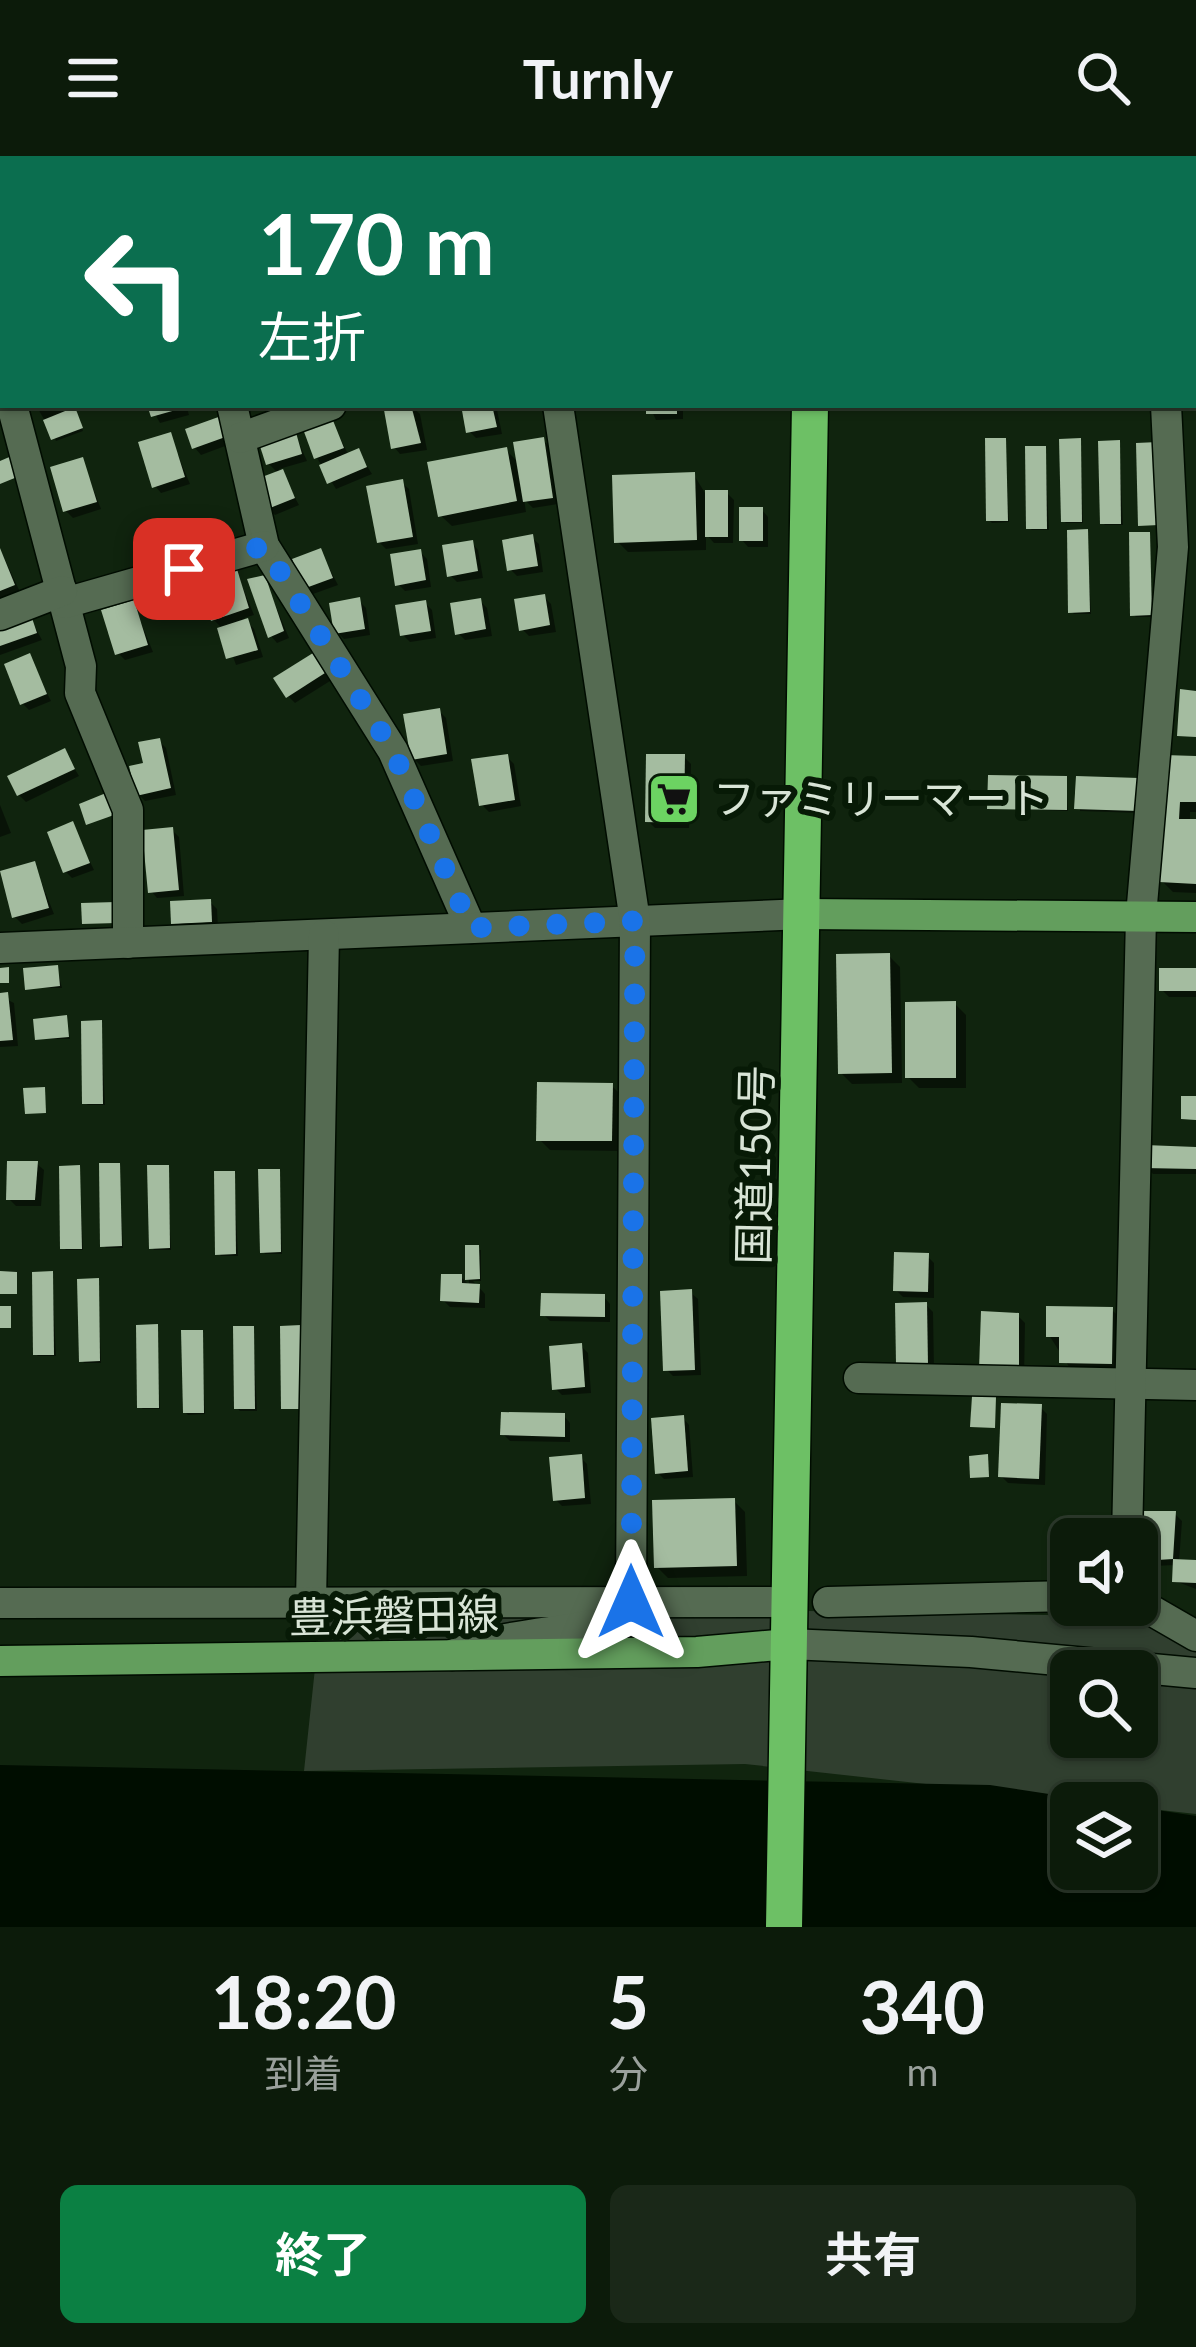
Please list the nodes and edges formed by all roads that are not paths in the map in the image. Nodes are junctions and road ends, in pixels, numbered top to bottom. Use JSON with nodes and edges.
{"nodes":[{"id":1,"x":13,"y":408,"type":"edge"},
{"id":2,"x":233,"y":408,"type":"edge"},
{"id":3,"x":324,"y":408,"type":"edge"},
{"id":4,"x":559,"y":408,"type":"edge"},
{"id":5,"x":810,"y":408,"type":"edge"},
{"id":6,"x":1166,"y":408,"type":"edge"},
{"id":7,"x":240,"y":438,"type":"junction"},
{"id":8,"x":264,"y":546,"type":"junction"},
{"id":9,"x":63,"y":597,"type":"junction"},
{"id":10,"x":0,"y":614,"type":"edge"},
{"id":11,"x":804,"y":914,"type":"junction"},
{"id":12,"x":1141,"y":916,"type":"junction"},
{"id":13,"x":1196,"y":917,"type":"edge"},
{"id":14,"x":635,"y":921,"type":"junction"},
{"id":15,"x":471,"y":928,"type":"junction"},
{"id":16,"x":324,"y":934,"type":"junction"},
{"id":17,"x":128,"y":943,"type":"junction"},
{"id":18,"x":0,"y":948,"type":"edge"},
{"id":19,"x":859,"y":1378,"type":"dead end"},
{"id":20,"x":1130,"y":1384,"type":"junction"},
{"id":21,"x":1196,"y":1385,"type":"edge"},
{"id":22,"x":1127,"y":1518,"type":"edge"},
{"id":23,"x":1050,"y":1597,"type":"edge"},
{"id":24,"x":311,"y":1602,"type":"junction"},
{"id":25,"x":631,"y":1602,"type":"junction"},
{"id":26,"x":770,"y":1602,"type":"dead end"},
{"id":27,"x":828,"y":1602,"type":"dead end"},
{"id":28,"x":0,"y":1603,"type":"edge"},
{"id":29,"x":1158,"y":1614,"type":"edge"},
{"id":30,"x":1196,"y":1636,"type":"edge"},
{"id":31,"x":788,"y":1652,"type":"junction"},
{"id":32,"x":446,"y":1657,"type":"junction"},
{"id":33,"x":0,"y":1661,"type":"edge"},
{"id":34,"x":1196,"y":1673,"type":"edge"},
{"id":35,"x":784,"y":1927,"type":"edge"}],
"edges":[{"from":1,"to":9,"type":"street"},
{"from":2,"to":7,"type":"street"},
{"from":3,"to":7,"type":"street"},
{"from":4,"to":14,"type":"street"},
{"from":5,"to":11,"type":"highway","name":"国道150号"},
{"from":6,"to":12,"type":"street"},
{"from":7,"to":8,"type":"street"},
{"from":8,"to":9,"type":"street"},
{"from":8,"to":15,"type":"street"},
{"from":9,"to":10,"type":"street"},
{"from":9,"to":17,"type":"street"},
{"from":11,"to":12,"type":"main road"},
{"from":11,"to":14,"type":"street"},
{"from":11,"to":31,"type":"highway","name":"国道150号"},
{"from":12,"to":13,"type":"main road"},
{"from":12,"to":20,"type":"street"},
{"from":14,"to":15,"type":"street"},
{"from":14,"to":25,"type":"street"},
{"from":15,"to":16,"type":"street"},
{"from":16,"to":17,"type":"street"},
{"from":16,"to":24,"type":"street"},
{"from":17,"to":18,"type":"street"},
{"from":19,"to":20,"type":"street"},
{"from":20,"to":21,"type":"street"},
{"from":20,"to":22,"type":"street"},
{"from":23,"to":27,"type":"street"},
{"from":24,"to":25,"type":"street"},
{"from":24,"to":28,"type":"street"},
{"from":25,"to":26,"type":"street"},
{"from":25,"to":32,"type":"street"},
{"from":29,"to":30,"type":"street"},
{"from":31,"to":32,"type":"main road","name":"豊浜磐田線"},
{"from":31,"to":34,"type":"street"},
{"from":31,"to":35,"type":"highway","name":"国道150号"},
{"from":32,"to":33,"type":"main road","name":"豊浜磐田線"}]}
